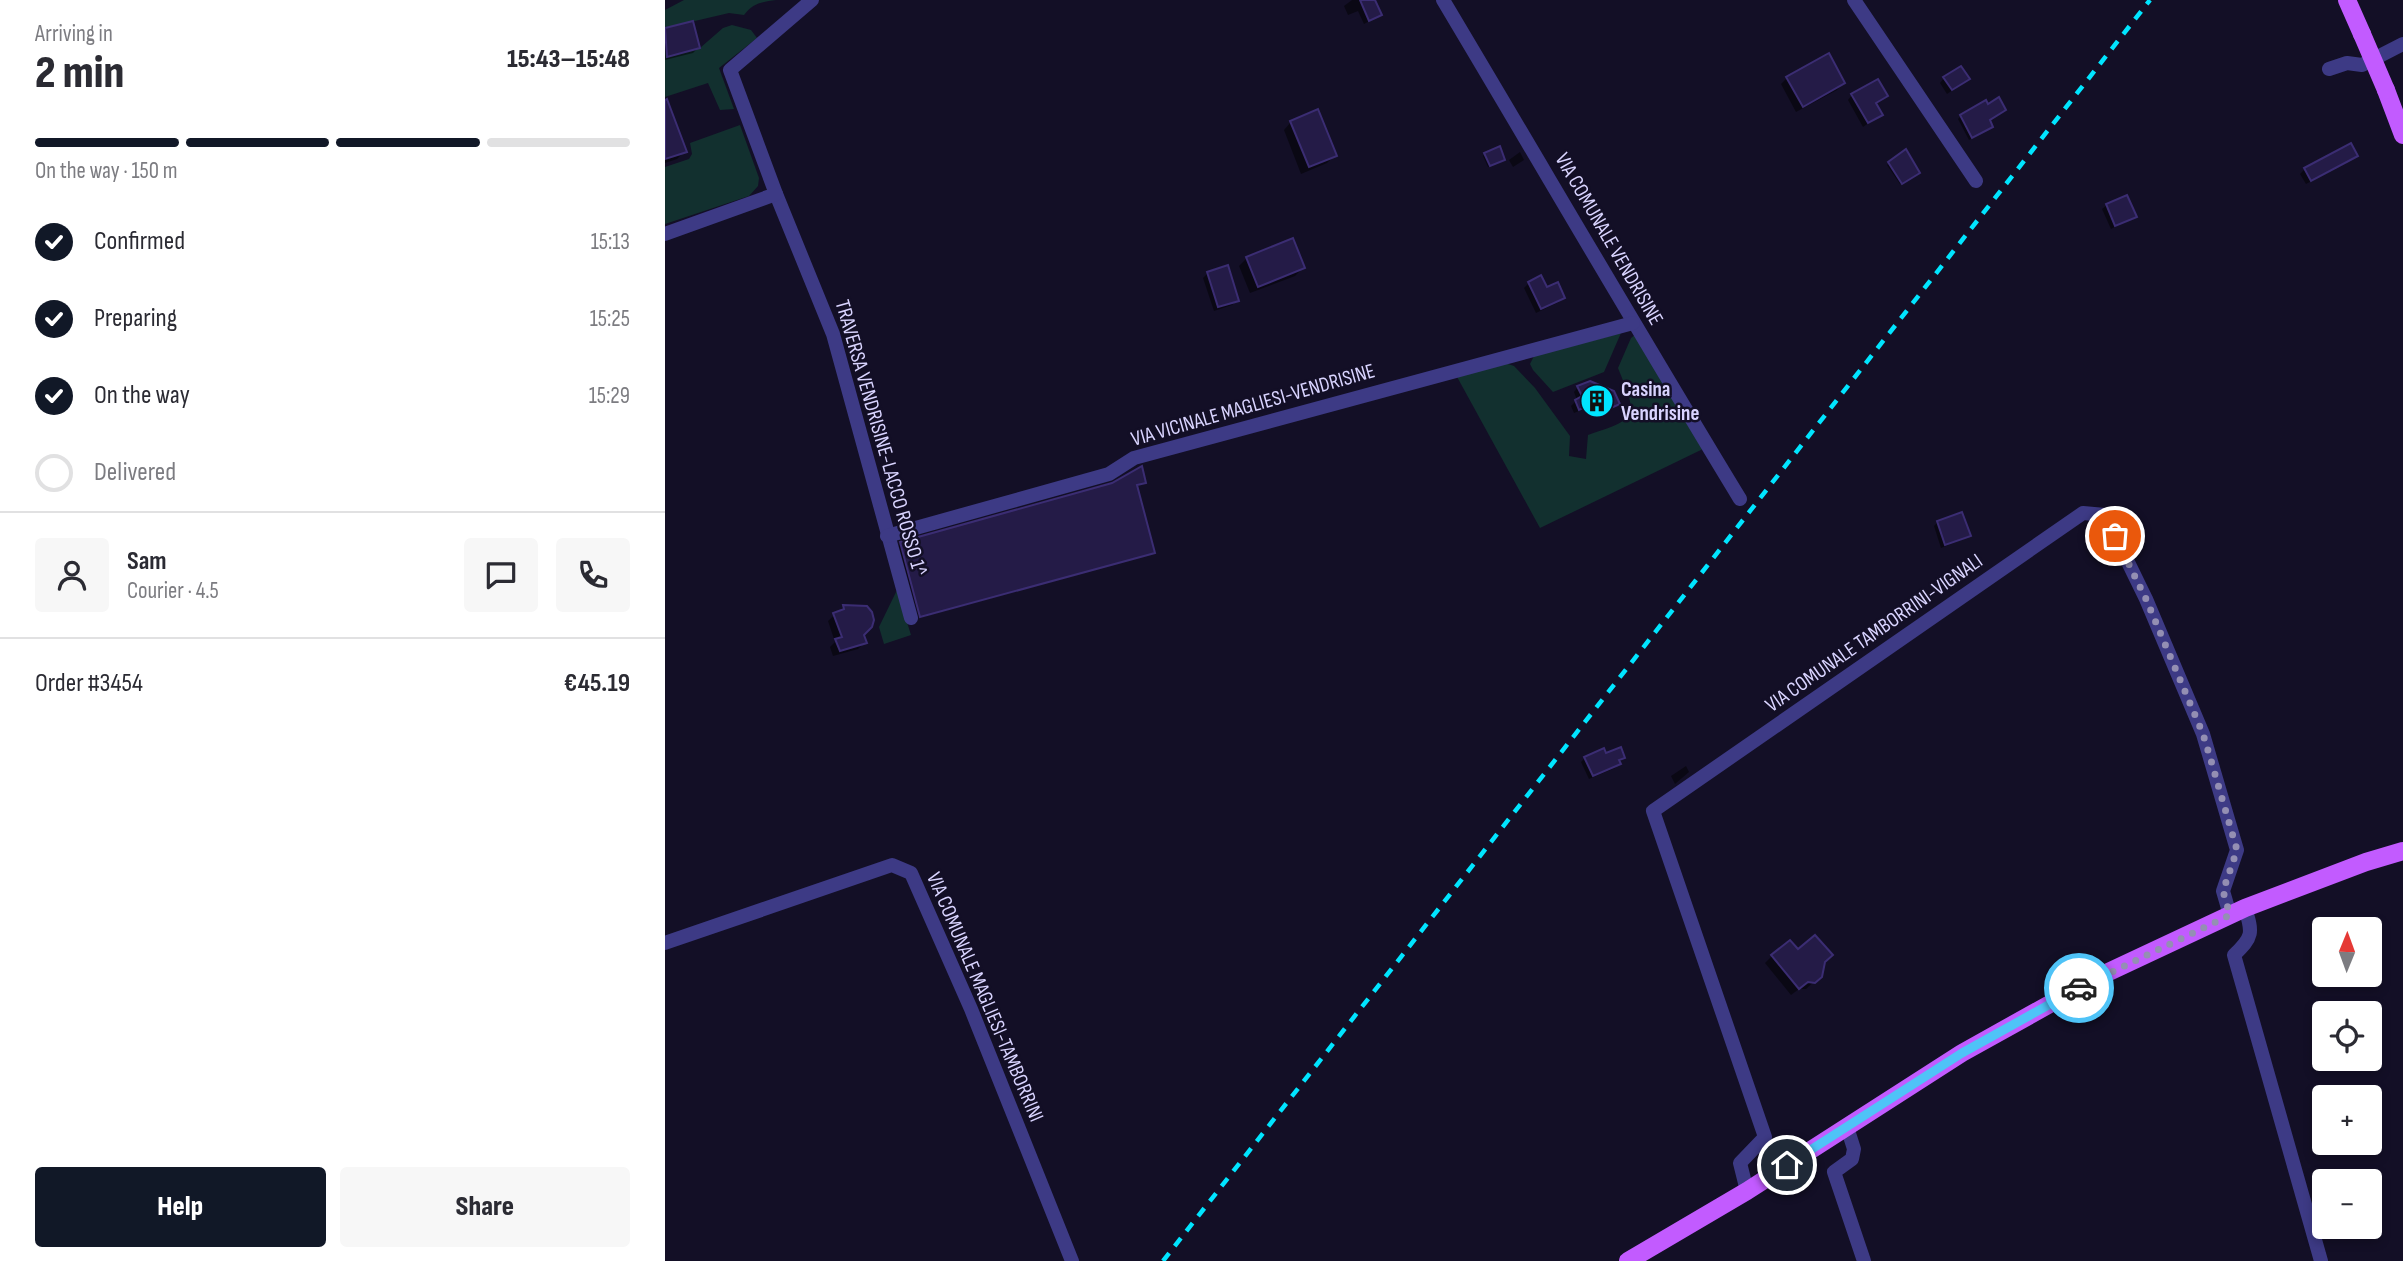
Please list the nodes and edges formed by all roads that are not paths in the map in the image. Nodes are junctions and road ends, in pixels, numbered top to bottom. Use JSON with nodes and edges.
{"nodes":[{"id":1,"x":812,"y":0,"type":"edge"},
{"id":2,"x":1443,"y":0,"type":"edge"},
{"id":3,"x":1854,"y":0,"type":"edge"},
{"id":4,"x":2347,"y":0,"type":"edge"},
{"id":5,"x":2403,"y":44,"type":"edge"},
{"id":6,"x":2329,"y":69,"type":"dead end"},
{"id":7,"x":2403,"y":135,"type":"edge"},
{"id":8,"x":1976,"y":181,"type":"dead end"},
{"id":9,"x":776,"y":194,"type":"junction"},
{"id":10,"x":665,"y":234,"type":"edge"},
{"id":11,"x":1633,"y":323,"type":"junction"},
{"id":12,"x":1740,"y":499,"type":"dead end"},
{"id":13,"x":887,"y":536,"type":"junction"},
{"id":14,"x":911,"y":618,"type":"dead end"},
{"id":15,"x":2403,"y":851,"type":"edge"},
{"id":16,"x":2237,"y":912,"type":"junction"},
{"id":17,"x":665,"y":943,"type":"edge"},
{"id":18,"x":1847,"y":1127,"type":"junction"},
{"id":19,"x":1747,"y":1191,"type":"junction"},
{"id":20,"x":1072,"y":1261,"type":"edge"},
{"id":21,"x":1628,"y":1261,"type":"edge"},
{"id":22,"x":1864,"y":1261,"type":"edge"},
{"id":23,"x":2321,"y":1261,"type":"edge"}],
"edges":[{"from":1,"to":9,"type":"street","name":"TRAVERSA VENDRISINE-LACCO ROSSO 1^"},
{"from":2,"to":11,"type":"street","name":"VIA COMUNALE VENDRISINE"},
{"from":3,"to":8,"type":"street"},
{"from":4,"to":7,"type":"main road","bridge":true},
{"from":5,"to":6,"type":"street"},
{"from":9,"to":10,"type":"street"},
{"from":9,"to":13,"type":"street","name":"TRAVERSA VENDRISINE-LACCO ROSSO 1^"},
{"from":11,"to":12,"type":"street","name":"VIA COMUNALE VENDRISINE"},
{"from":11,"to":13,"type":"street","name":"VIA VICINALE MAGLIESI-VENDRISINE"},
{"from":13,"to":14,"type":"street","name":"TRAVERSA VENDRISINE-LACCO ROSSO 1^"},
{"from":15,"to":16,"type":"main road"},
{"from":16,"to":18,"type":"main road"},
{"from":16,"to":19,"type":"street","name":"VIA COMUNALE TAMBORRINI-VIGNALI"},
{"from":16,"to":23,"type":"street"},
{"from":17,"to":20,"type":"street","name":"VIA COMUNALE MAGLIESI-TAMBORRINI"},
{"from":18,"to":19,"type":"main road"},
{"from":18,"to":22,"type":"street"},
{"from":19,"to":21,"type":"main road"}]}
